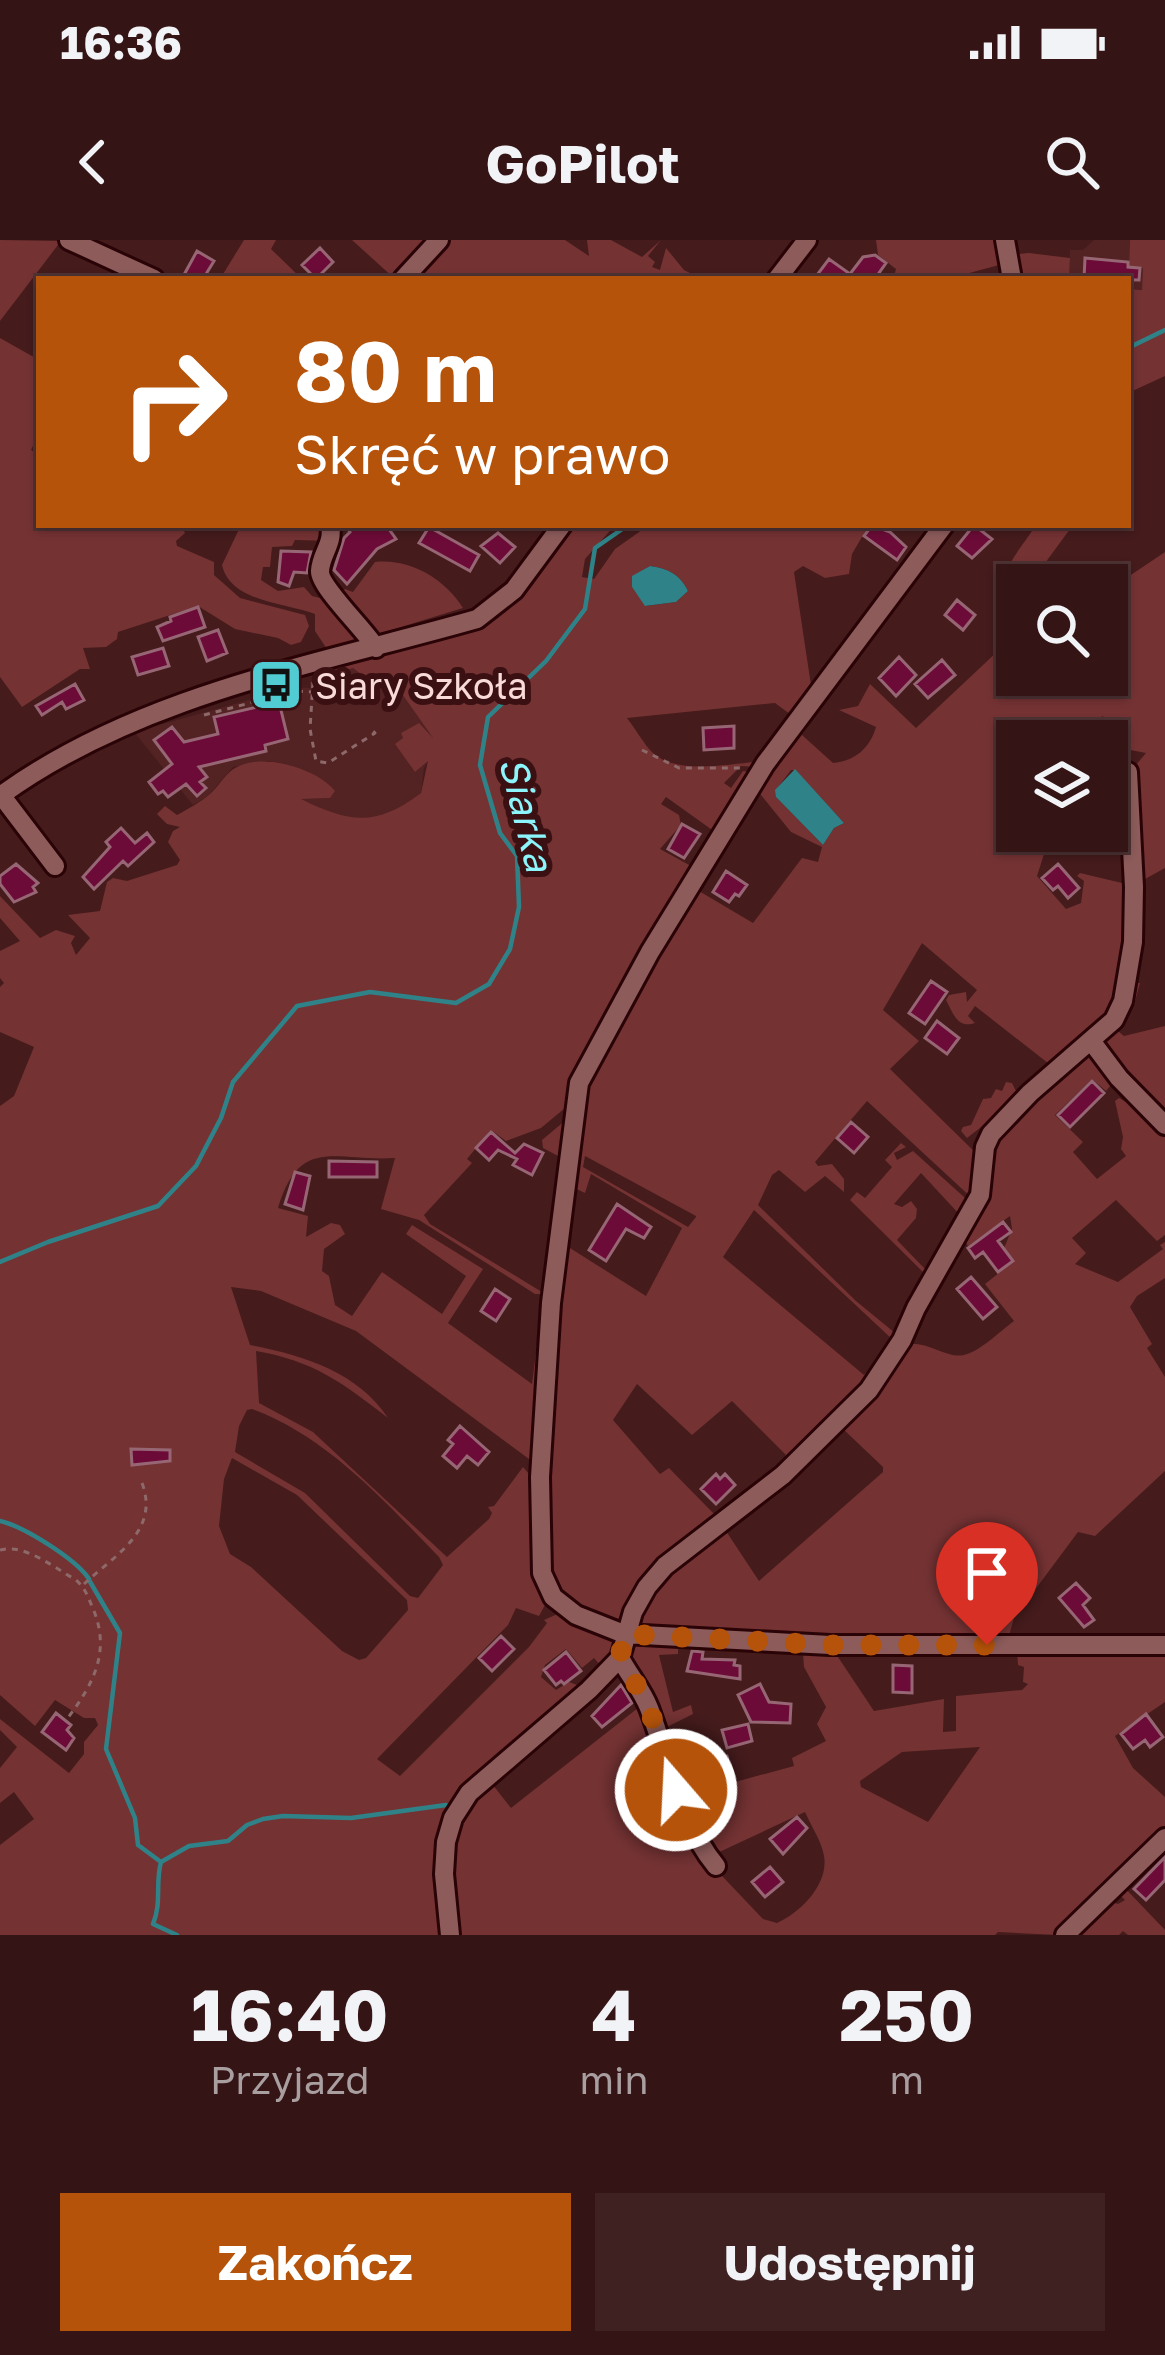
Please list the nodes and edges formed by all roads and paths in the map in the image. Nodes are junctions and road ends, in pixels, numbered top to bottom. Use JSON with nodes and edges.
{"nodes":[{"id":1,"x":69,"y":240,"type":"edge"},
{"id":2,"x":439,"y":240,"type":"edge"},
{"id":3,"x":807,"y":240,"type":"edge"},
{"id":4,"x":1005,"y":240,"type":"edge"},
{"id":5,"x":147,"y":276,"type":"edge"},
{"id":6,"x":406,"y":276,"type":"edge"},
{"id":7,"x":779,"y":276,"type":"edge"},
{"id":8,"x":1011,"y":276,"type":"edge"},
{"id":9,"x":330,"y":528,"type":"edge"},
{"id":10,"x":553,"y":528,"type":"edge"},
{"id":11,"x":942,"y":528,"type":"edge"},
{"id":12,"x":376,"y":648,"type":"junction"},
{"id":13,"x":305,"y":675,"type":"dead end"},
{"id":14,"x":313,"y":692,"type":"junction"},
{"id":15,"x":200,"y":705,"type":"dead end"},
{"id":16,"x":370,"y":728,"type":"dead end"},
{"id":17,"x":642,"y":750,"type":"dead end"},
{"id":18,"x":741,"y":768,"type":"dead end"},
{"id":19,"x":1128,"y":772,"type":"dead end"},
{"id":20,"x":1,"y":793,"type":"edge"},
{"id":21,"x":55,"y":866,"type":"dead end"},
{"id":22,"x":1092,"y":1042,"type":"junction"},
{"id":23,"x":1165,"y":1125,"type":"edge"},
{"id":24,"x":142,"y":1484,"type":"dead end"},
{"id":25,"x":0,"y":1550,"type":"edge"},
{"id":26,"x":83,"y":1585,"type":"junction"},
{"id":27,"x":624,"y":1634,"type":"junction"},
{"id":28,"x":1165,"y":1645,"type":"edge"},
{"id":29,"x":620,"y":1658,"type":"junction"},
{"id":30,"x":67,"y":1719,"type":"dead end"},
{"id":31,"x":1165,"y":1838,"type":"edge"},
{"id":32,"x":716,"y":1867,"type":"dead end"},
{"id":33,"x":449,"y":1935,"type":"edge"},
{"id":34,"x":1065,"y":1935,"type":"edge"}],
"edges":[{"from":1,"to":5,"type":"street"},
{"from":2,"to":6,"type":"street"},
{"from":3,"to":7,"type":"street"},
{"from":4,"to":8,"type":"street"},
{"from":9,"to":12,"type":"street"},
{"from":10,"to":12,"type":"street"},
{"from":11,"to":27,"type":"street"},
{"from":12,"to":20,"type":"street"},
{"from":13,"to":14,"type":"path"},
{"from":14,"to":15,"type":"path"},
{"from":14,"to":16,"type":"path"},
{"from":17,"to":18,"type":"path"},
{"from":19,"to":22,"type":"street"},
{"from":20,"to":21,"type":"street"},
{"from":22,"to":23,"type":"street"},
{"from":22,"to":27,"type":"street"},
{"from":24,"to":26,"type":"path"},
{"from":25,"to":26,"type":"path"},
{"from":26,"to":30,"type":"path"},
{"from":27,"to":28,"type":"street"},
{"from":27,"to":29,"type":"street"},
{"from":29,"to":32,"type":"street"},
{"from":29,"to":33,"type":"street"},
{"from":31,"to":34,"type":"street"}]}
